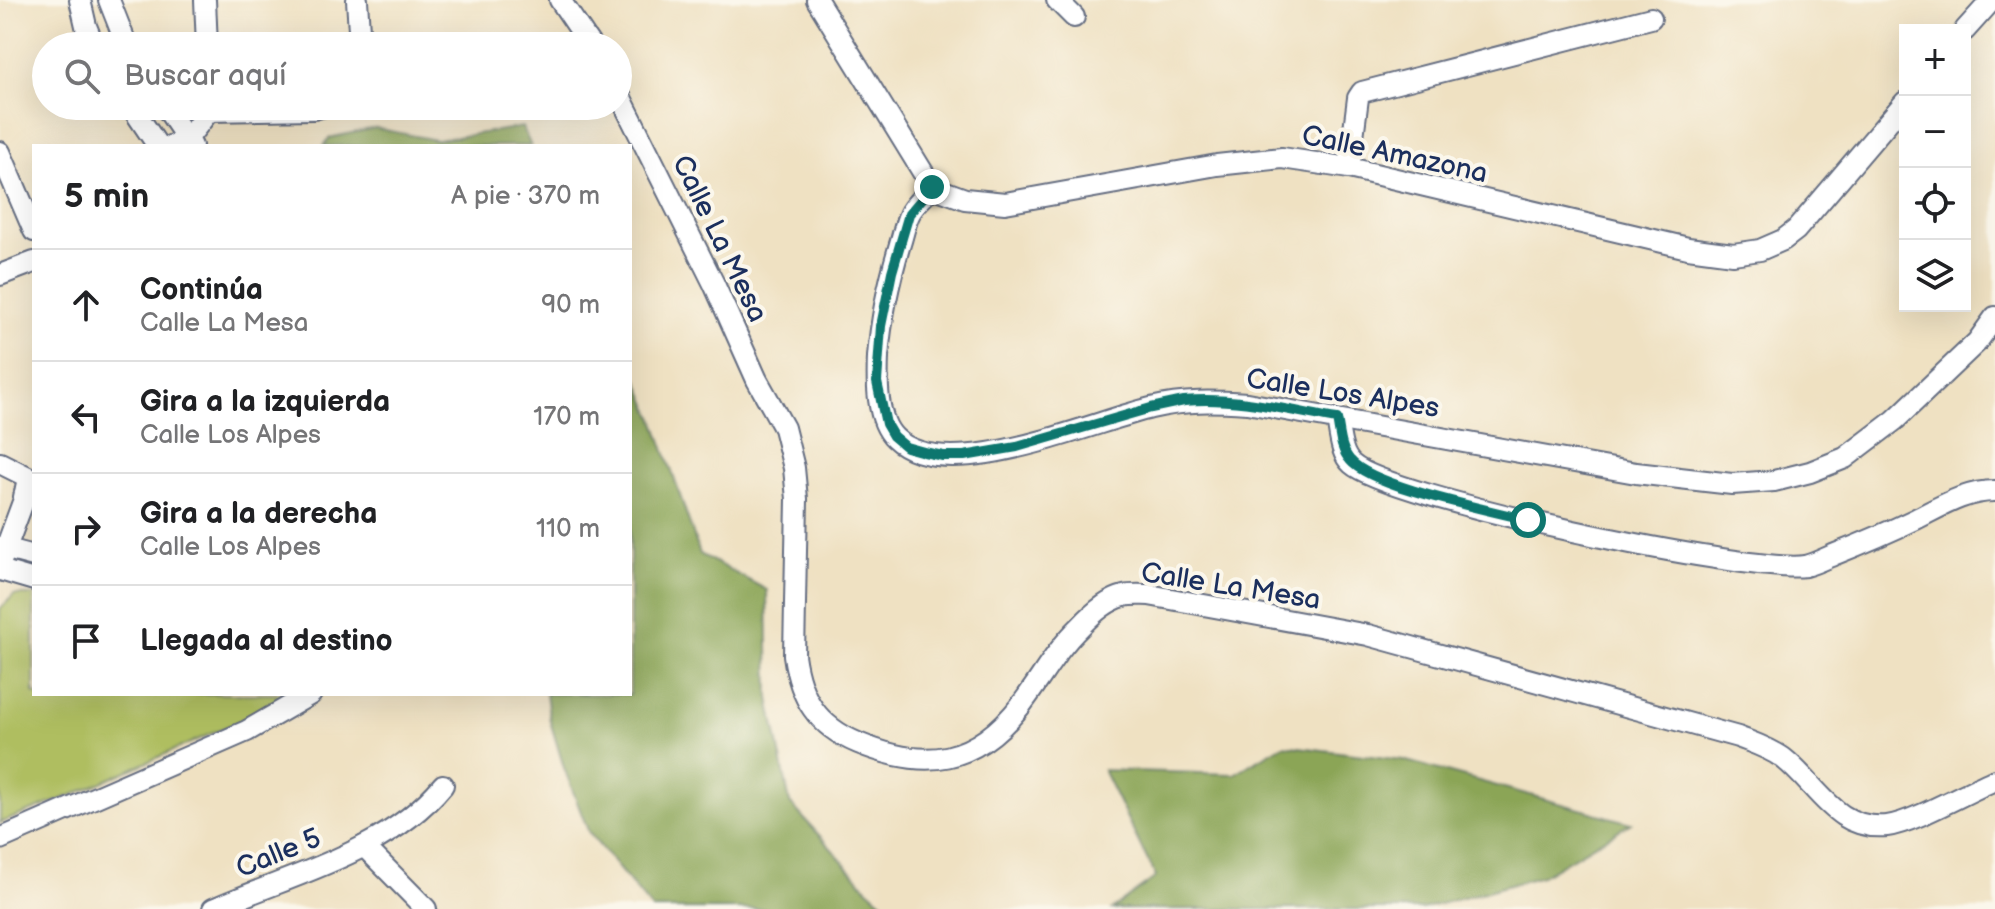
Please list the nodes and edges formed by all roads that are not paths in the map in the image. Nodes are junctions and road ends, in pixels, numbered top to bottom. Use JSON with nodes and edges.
{"nodes":[{"id":1,"x":80,"y":0,"type":"edge"},
{"id":2,"x":109,"y":0,"type":"edge"},
{"id":3,"x":205,"y":0,"type":"edge"},
{"id":4,"x":357,"y":0,"type":"edge"},
{"id":5,"x":560,"y":0,"type":"edge"},
{"id":6,"x":817,"y":0,"type":"edge"},
{"id":7,"x":1057,"y":0,"type":"edge"},
{"id":8,"x":1992,"y":0,"type":"edge"},
{"id":9,"x":1074,"y":17,"type":"dead end"},
{"id":10,"x":1651,"y":18,"type":"dead end"},
{"id":11,"x":1970,"y":24,"type":"edge"},
{"id":12,"x":90,"y":32,"type":"edge"},
{"id":13,"x":122,"y":32,"type":"edge"},
{"id":14,"x":206,"y":32,"type":"edge"},
{"id":15,"x":359,"y":32,"type":"edge"},
{"id":16,"x":582,"y":32,"type":"edge"},
{"id":17,"x":1899,"y":109,"type":"edge"},
{"id":18,"x":140,"y":120,"type":"edge"},
{"id":19,"x":172,"y":120,"type":"edge"},
{"id":20,"x":200,"y":120,"type":"edge"},
{"id":21,"x":632,"y":120,"type":"edge"},
{"id":22,"x":157,"y":144,"type":"edge"},
{"id":23,"x":183,"y":144,"type":"edge"},
{"id":24,"x":0,"y":152,"type":"edge"},
{"id":25,"x":1349,"y":168,"type":"junction"},
{"id":26,"x":932,"y":187,"type":"junction"},
{"id":27,"x":32,"y":226,"type":"edge"},
{"id":28,"x":32,"y":263,"type":"edge"},
{"id":29,"x":0,"y":275,"type":"edge"},
{"id":30,"x":1995,"y":317,"type":"edge"},
{"id":31,"x":1337,"y":419,"type":"junction"},
{"id":32,"x":0,"y":463,"type":"edge"},
{"id":33,"x":31,"y":479,"type":"edge"},
{"id":34,"x":1995,"y":491,"type":"edge"},
{"id":35,"x":32,"y":556,"type":"edge"},
{"id":36,"x":1,"y":557,"type":"edge"},
{"id":37,"x":32,"y":579,"type":"edge"},
{"id":38,"x":308,"y":696,"type":"edge"},
{"id":39,"x":1995,"y":780,"type":"edge"},
{"id":40,"x":443,"y":785,"type":"dead end"},
{"id":41,"x":0,"y":839,"type":"edge"},
{"id":42,"x":364,"y":846,"type":"junction"},
{"id":43,"x":240,"y":904,"type":"edge"},
{"id":44,"x":213,"y":909,"type":"edge"},
{"id":45,"x":426,"y":909,"type":"edge"}],
"edges":[{"from":1,"to":12,"type":"street"},
{"from":2,"to":13,"type":"street"},
{"from":3,"to":14,"type":"street"},
{"from":4,"to":15,"type":"street"},
{"from":5,"to":16,"type":"street"},
{"from":6,"to":26,"type":"street"},
{"from":7,"to":9,"type":"street"},
{"from":8,"to":11,"type":"street"},
{"from":10,"to":25,"type":"street"},
{"from":17,"to":25,"type":"street","name":"Calle Amazona"},
{"from":18,"to":22,"type":"street"},
{"from":19,"to":23,"type":"street"},
{"from":20,"to":23,"type":"street"},
{"from":21,"to":39,"type":"street","name":"Calle La Mesa"},
{"from":24,"to":27,"type":"street"},
{"from":25,"to":26,"type":"street","name":"Calle Amazona"},
{"from":26,"to":31,"type":"street","name":"Calle Los Alpes"},
{"from":28,"to":29,"type":"street"},
{"from":30,"to":31,"type":"street","name":"Calle Los Alpes"},
{"from":31,"to":34,"type":"street"},
{"from":32,"to":33,"type":"street"},
{"from":33,"to":36,"type":"street"},
{"from":35,"to":36,"type":"street"},
{"from":36,"to":37,"type":"street"},
{"from":38,"to":41,"type":"street"},
{"from":40,"to":42,"type":"street","name":"Calle 5"},
{"from":42,"to":43,"type":"street","name":"Calle 5"},
{"from":42,"to":45,"type":"street"},
{"from":43,"to":44,"type":"street","name":"Calle 5"}]}
